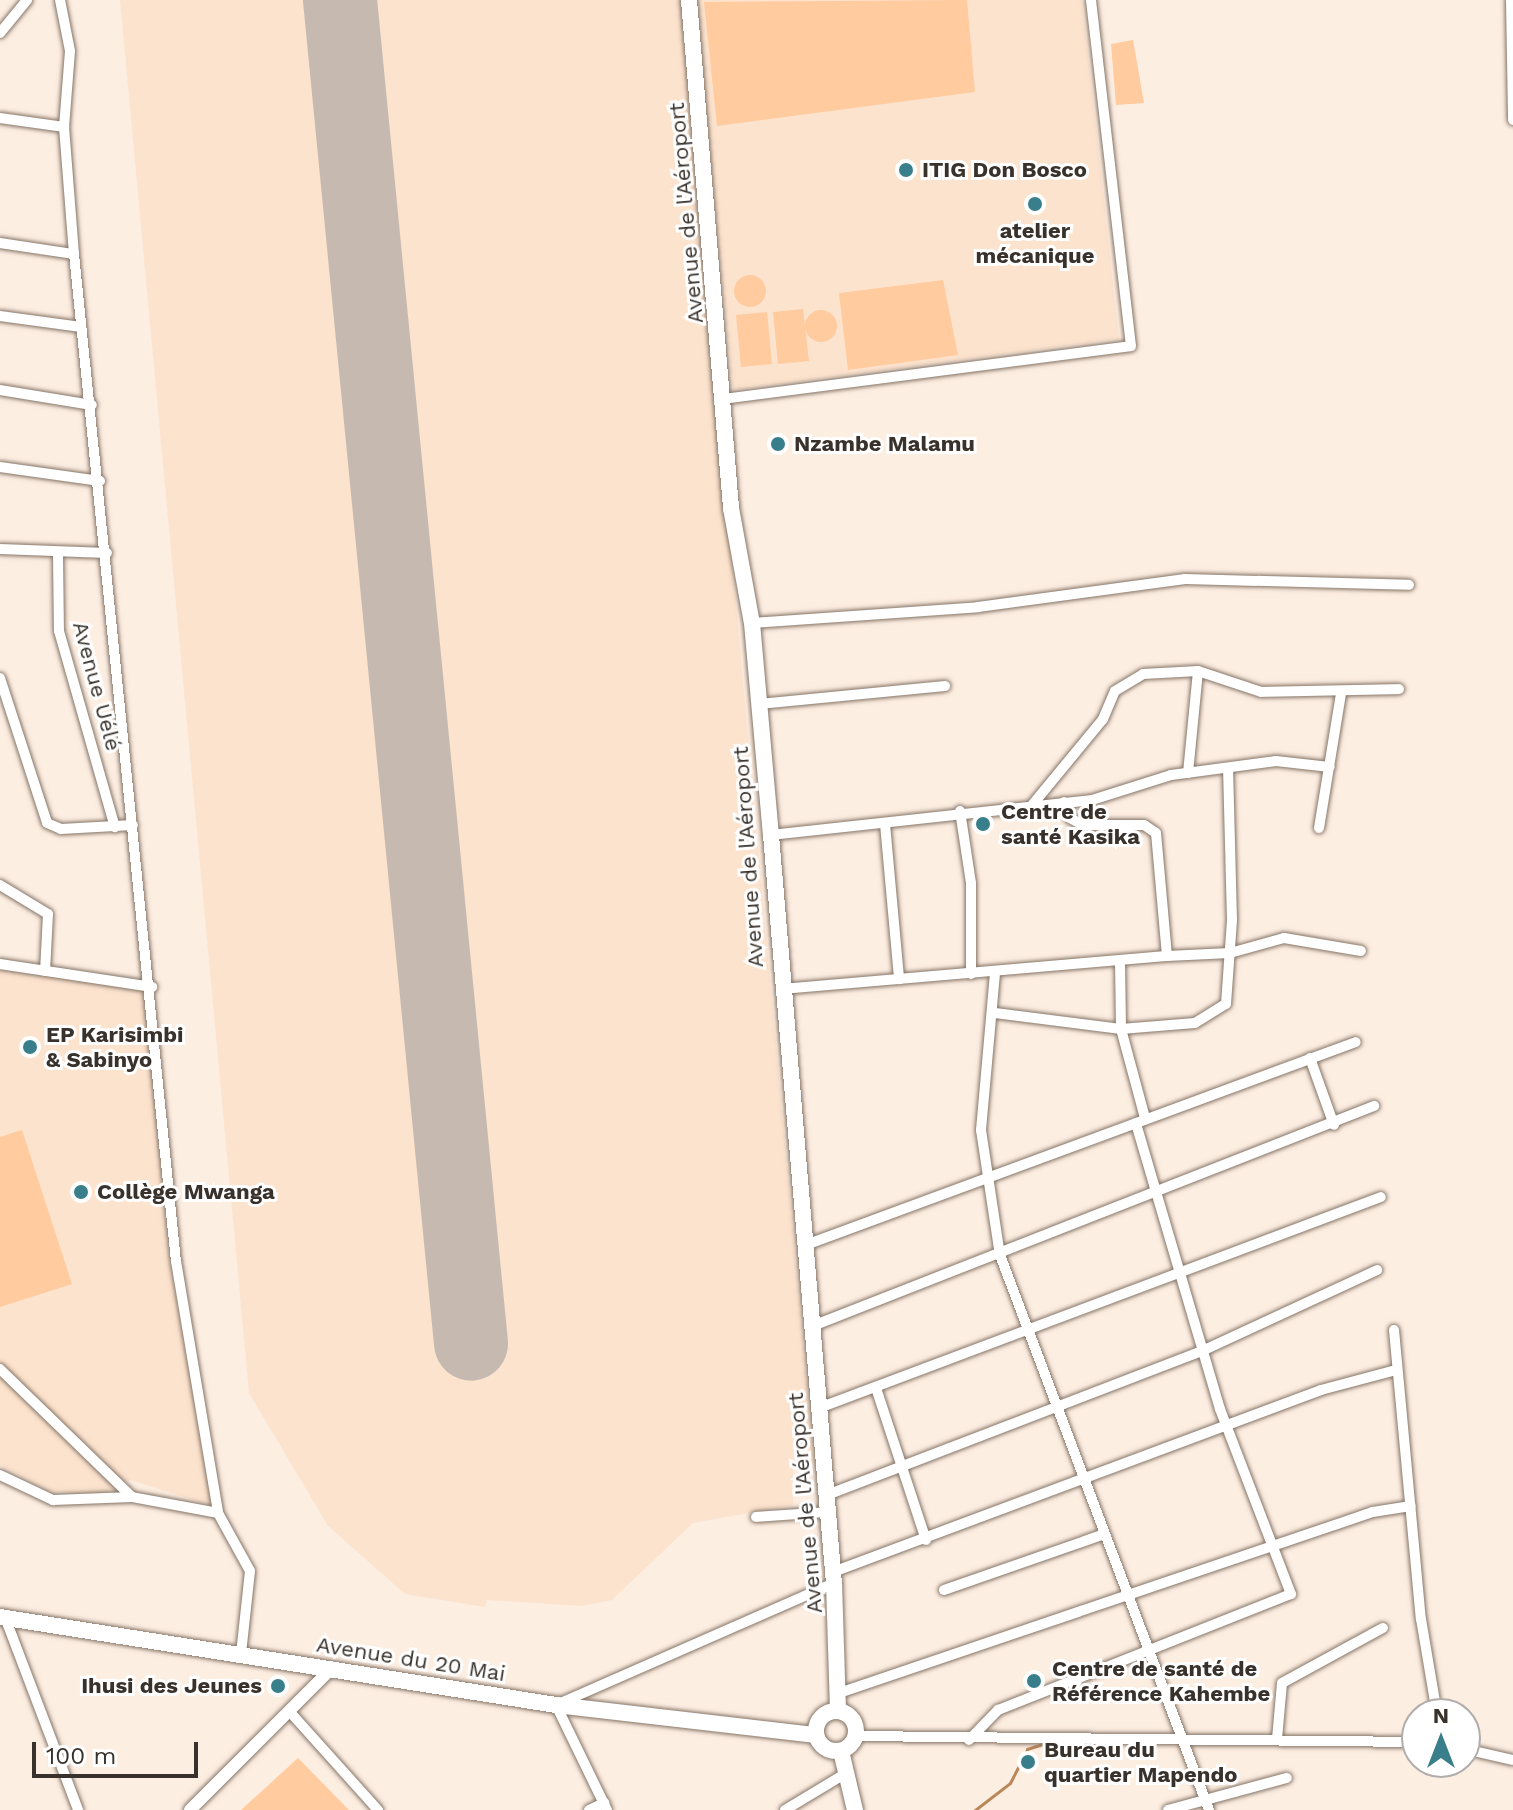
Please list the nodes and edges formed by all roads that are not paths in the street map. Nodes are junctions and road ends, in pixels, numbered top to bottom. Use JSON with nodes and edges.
{"nodes":[{"id":1,"x":27,"y":0,"type":"edge"},
{"id":2,"x":60,"y":0,"type":"edge"},
{"id":3,"x":689,"y":0,"type":"edge"},
{"id":4,"x":1091,"y":0,"type":"edge"},
{"id":5,"x":1511,"y":0,"type":"edge"},
{"id":6,"x":1,"y":28,"type":"edge"},
{"id":7,"x":0,"y":118,"type":"edge"},
{"id":8,"x":1513,"y":120,"type":"edge"},
{"id":9,"x":64,"y":127,"type":"junction"},
{"id":10,"x":0,"y":243,"type":"edge"},
{"id":11,"x":74,"y":254,"type":"junction"},
{"id":12,"x":0,"y":316,"type":"edge"},
{"id":13,"x":81,"y":327,"type":"junction"},
{"id":14,"x":0,"y":390,"type":"edge"},
{"id":15,"x":723,"y":399,"type":"junction"},
{"id":16,"x":92,"y":405,"type":"junction"},
{"id":17,"x":0,"y":467,"type":"edge"},
{"id":18,"x":100,"y":481,"type":"junction"},
{"id":19,"x":0,"y":549,"type":"edge"},
{"id":20,"x":107,"y":553,"type":"junction"},
{"id":21,"x":58,"y":554,"type":"junction"},
{"id":22,"x":1409,"y":585,"type":"dead end"},
{"id":23,"x":752,"y":623,"type":"junction"},
{"id":24,"x":1198,"y":671,"type":"junction"},
{"id":25,"x":0,"y":678,"type":"edge"},
{"id":26,"x":945,"y":686,"type":"dead end"},
{"id":27,"x":1399,"y":689,"type":"dead end"},
{"id":28,"x":1341,"y":694,"type":"junction"},
{"id":29,"x":759,"y":704,"type":"junction"},
{"id":30,"x":1330,"y":767,"type":"junction"},
{"id":31,"x":1228,"y":771,"type":"junction"},
{"id":32,"x":1188,"y":773,"type":"junction"},
{"id":33,"x":1064,"y":802,"type":"junction"},
{"id":34,"x":1033,"y":804,"type":"junction"},
{"id":35,"x":960,"y":811,"type":"junction"},
{"id":36,"x":885,"y":824,"type":"junction"},
{"id":37,"x":133,"y":825,"type":"junction"},
{"id":38,"x":115,"y":827,"type":"junction"},
{"id":39,"x":1319,"y":828,"type":"dead end"},
{"id":40,"x":771,"y":835,"type":"junction"},
{"id":41,"x":0,"y":885,"type":"edge"},
{"id":42,"x":1361,"y":951,"type":"dead end"},
{"id":43,"x":1230,"y":953,"type":"junction"},
{"id":44,"x":1167,"y":956,"type":"junction"},
{"id":45,"x":1120,"y":963,"type":"junction"},
{"id":46,"x":0,"y":964,"type":"edge"},
{"id":47,"x":45,"y":971,"type":"junction"},
{"id":48,"x":995,"y":973,"type":"junction"},
{"id":49,"x":971,"y":974,"type":"junction"},
{"id":50,"x":899,"y":979,"type":"junction"},
{"id":51,"x":152,"y":987,"type":"junction"},
{"id":52,"x":779,"y":989,"type":"junction"},
{"id":53,"x":995,"y":1013,"type":"junction"},
{"id":54,"x":1121,"y":1029,"type":"junction"},
{"id":55,"x":1356,"y":1042,"type":"dead end"},
{"id":56,"x":1310,"y":1058,"type":"junction"},
{"id":57,"x":1374,"y":1106,"type":"dead end"},
{"id":58,"x":1141,"y":1120,"type":"junction"},
{"id":59,"x":1334,"y":1125,"type":"junction"},
{"id":60,"x":986,"y":1177,"type":"junction"},
{"id":61,"x":1155,"y":1195,"type":"junction"},
{"id":62,"x":1381,"y":1197,"type":"dead end"},
{"id":63,"x":803,"y":1246,"type":"junction"},
{"id":64,"x":1000,"y":1255,"type":"junction"},
{"id":65,"x":1377,"y":1270,"type":"dead end"},
{"id":66,"x":1177,"y":1278,"type":"junction"},
{"id":67,"x":810,"y":1327,"type":"junction"},
{"id":68,"x":1394,"y":1330,"type":"dead end"},
{"id":69,"x":1028,"y":1333,"type":"junction"},
{"id":70,"x":1202,"y":1351,"type":"junction"},
{"id":71,"x":0,"y":1369,"type":"edge"},
{"id":72,"x":1396,"y":1370,"type":"junction"},
{"id":73,"x":876,"y":1388,"type":"junction"},
{"id":74,"x":1057,"y":1407,"type":"junction"},
{"id":75,"x":819,"y":1408,"type":"junction"},
{"id":76,"x":1227,"y":1428,"type":"junction"},
{"id":77,"x":902,"y":1466,"type":"junction"},
{"id":78,"x":0,"y":1475,"type":"edge"},
{"id":79,"x":1089,"y":1483,"type":"junction"},
{"id":80,"x":132,"y":1497,"type":"junction"},
{"id":81,"x":827,"y":1504,"type":"junction"},
{"id":82,"x":1411,"y":1506,"type":"junction"},
{"id":83,"x":218,"y":1513,"type":"junction"},
{"id":84,"x":756,"y":1517,"type":"dead end"},
{"id":85,"x":1105,"y":1534,"type":"junction"},
{"id":86,"x":926,"y":1540,"type":"junction"},
{"id":87,"x":1269,"y":1546,"type":"junction"},
{"id":88,"x":834,"y":1577,"type":"junction"},
{"id":89,"x":944,"y":1590,"type":"dead end"},
{"id":90,"x":1124,"y":1595,"type":"junction"},
{"id":91,"x":3,"y":1618,"type":"edge"},
{"id":92,"x":1383,"y":1628,"type":"dead end"},
{"id":93,"x":1146,"y":1652,"type":"junction"},
{"id":94,"x":241,"y":1654,"type":"junction"},
{"id":95,"x":332,"y":1668,"type":"junction"},
{"id":96,"x":842,"y":1692,"type":"junction"},
{"id":97,"x":1435,"y":1698,"type":"edge"},
{"id":98,"x":556,"y":1705,"type":"junction"},
{"id":99,"x":838,"y":1711,"type":"junction"},
{"id":100,"x":290,"y":1712,"type":"junction"},
{"id":101,"x":816,"y":1735,"type":"junction"},
{"id":102,"x":855,"y":1736,"type":"junction"},
{"id":103,"x":1178,"y":1738,"type":"junction"},
{"id":104,"x":1277,"y":1739,"type":"junction"},
{"id":105,"x":969,"y":1740,"type":"junction"},
{"id":106,"x":1401,"y":1742,"type":"edge"},
{"id":107,"x":841,"y":1751,"type":"junction"},
{"id":108,"x":1481,"y":1753,"type":"edge"},
{"id":109,"x":1513,"y":1760,"type":"edge"},
{"id":110,"x":850,"y":1771,"type":"junction"},
{"id":111,"x":1287,"y":1778,"type":"dead end"},
{"id":112,"x":1204,"y":1798,"type":"junction"},
{"id":113,"x":606,"y":1806,"type":"edge"},
{"id":114,"x":78,"y":1810,"type":"edge"},
{"id":115,"x":190,"y":1810,"type":"edge"},
{"id":116,"x":378,"y":1810,"type":"edge"},
{"id":117,"x":589,"y":1810,"type":"edge"},
{"id":118,"x":785,"y":1810,"type":"edge"},
{"id":119,"x":855,"y":1810,"type":"edge"},
{"id":120,"x":1168,"y":1810,"type":"edge"},
{"id":121,"x":1209,"y":1810,"type":"edge"}],
"edges":[{"from":1,"to":6,"type":"street"},
{"from":2,"to":9,"type":"street"},
{"from":3,"to":15,"type":"main road","name":"Avenue de l'Aéroport"},
{"from":4,"to":15,"type":"street"},
{"from":5,"to":8,"type":"street"},
{"from":7,"to":9,"type":"street"},
{"from":9,"to":11,"type":"street"},
{"from":10,"to":11,"type":"street"},
{"from":11,"to":13,"type":"street"},
{"from":12,"to":13,"type":"street"},
{"from":13,"to":16,"type":"street"},
{"from":14,"to":16,"type":"street"},
{"from":15,"to":23,"type":"main road","name":"Avenue de l'Aéroport"},
{"from":16,"to":18,"type":"street"},
{"from":17,"to":18,"type":"street"},
{"from":18,"to":20,"type":"street"},
{"from":19,"to":21,"type":"street"},
{"from":20,"to":21,"type":"street"},
{"from":20,"to":37,"type":"street"},
{"from":21,"to":38,"type":"street","name":"Avenue Uélé"},
{"from":22,"to":23,"type":"street"},
{"from":23,"to":29,"type":"main road","name":"Avenue de l'Aéroport"},
{"from":24,"to":28,"type":"street"},
{"from":24,"to":32,"type":"street"},
{"from":24,"to":34,"type":"street"},
{"from":25,"to":38,"type":"street"},
{"from":26,"to":29,"type":"street"},
{"from":27,"to":28,"type":"street"},
{"from":28,"to":30,"type":"street"},
{"from":29,"to":40,"type":"main road","name":"Avenue de l'Aéroport"},
{"from":30,"to":31,"type":"street"},
{"from":30,"to":39,"type":"street"},
{"from":31,"to":32,"type":"street"},
{"from":31,"to":43,"type":"street"},
{"from":32,"to":33,"type":"street"},
{"from":33,"to":34,"type":"street"},
{"from":33,"to":44,"type":"street"},
{"from":34,"to":35,"type":"street"},
{"from":35,"to":36,"type":"street"},
{"from":35,"to":49,"type":"street"},
{"from":36,"to":40,"type":"street"},
{"from":36,"to":50,"type":"street"},
{"from":37,"to":38,"type":"street"},
{"from":37,"to":51,"type":"street"},
{"from":40,"to":52,"type":"main road","name":"Avenue de l'Aéroport"},
{"from":41,"to":47,"type":"street"},
{"from":42,"to":43,"type":"street"},
{"from":43,"to":44,"type":"street"},
{"from":43,"to":54,"type":"street"},
{"from":44,"to":45,"type":"street"},
{"from":45,"to":48,"type":"street"},
{"from":45,"to":54,"type":"street"},
{"from":46,"to":47,"type":"street"},
{"from":47,"to":51,"type":"street"},
{"from":48,"to":49,"type":"street"},
{"from":48,"to":53,"type":"street"},
{"from":49,"to":50,"type":"street"},
{"from":50,"to":52,"type":"street"},
{"from":51,"to":83,"type":"street"},
{"from":52,"to":63,"type":"main road","name":"Avenue de l'Aéroport"},
{"from":53,"to":54,"type":"street"},
{"from":53,"to":60,"type":"street"},
{"from":54,"to":58,"type":"street"},
{"from":55,"to":56,"type":"street"},
{"from":56,"to":58,"type":"street"},
{"from":56,"to":59,"type":"street"},
{"from":57,"to":59,"type":"street"},
{"from":58,"to":60,"type":"street"},
{"from":58,"to":61,"type":"street"},
{"from":59,"to":61,"type":"street"},
{"from":60,"to":63,"type":"street"},
{"from":60,"to":64,"type":"street"},
{"from":61,"to":64,"type":"street"},
{"from":61,"to":66,"type":"street"},
{"from":62,"to":66,"type":"street"},
{"from":63,"to":67,"type":"main road","name":"Avenue de l'Aéroport"},
{"from":64,"to":67,"type":"street"},
{"from":64,"to":69,"type":"street"},
{"from":65,"to":70,"type":"street"},
{"from":66,"to":69,"type":"street"},
{"from":66,"to":70,"type":"street"},
{"from":67,"to":75,"type":"main road","name":"Avenue de l'Aéroport"},
{"from":68,"to":72,"type":"street"},
{"from":69,"to":73,"type":"street"},
{"from":69,"to":74,"type":"street"},
{"from":70,"to":74,"type":"street"},
{"from":70,"to":76,"type":"street"},
{"from":71,"to":80,"type":"street"},
{"from":72,"to":76,"type":"street"},
{"from":72,"to":82,"type":"street"},
{"from":73,"to":75,"type":"street"},
{"from":73,"to":77,"type":"street"},
{"from":74,"to":77,"type":"street"},
{"from":74,"to":79,"type":"street"},
{"from":75,"to":81,"type":"main road","name":"Avenue de l'Aéroport"},
{"from":76,"to":79,"type":"street"},
{"from":76,"to":87,"type":"street"},
{"from":77,"to":81,"type":"street"},
{"from":77,"to":86,"type":"street"},
{"from":78,"to":80,"type":"street"},
{"from":79,"to":85,"type":"street"},
{"from":79,"to":86,"type":"street"},
{"from":80,"to":83,"type":"street"},
{"from":81,"to":84,"type":"street"},
{"from":81,"to":88,"type":"main road","name":"Avenue de l'Aéroport"},
{"from":82,"to":87,"type":"street"},
{"from":82,"to":97,"type":"street"},
{"from":83,"to":94,"type":"street"},
{"from":85,"to":89,"type":"street"},
{"from":85,"to":90,"type":"street"},
{"from":86,"to":88,"type":"street"},
{"from":87,"to":90,"type":"street"},
{"from":87,"to":93,"type":"street"},
{"from":88,"to":96,"type":"main road","name":"Avenue de l'Aéroport"},
{"from":88,"to":98,"type":"street"},
{"from":90,"to":93,"type":"street"},
{"from":90,"to":96,"type":"street"},
{"from":91,"to":94,"type":"main road","name":"Avenue du 20 Mai"},
{"from":91,"to":114,"type":"street"},
{"from":92,"to":104,"type":"street"},
{"from":93,"to":103,"type":"street"},
{"from":93,"to":105,"type":"street"},
{"from":94,"to":95,"type":"main road","name":"Avenue du 20 Mai"},
{"from":95,"to":98,"type":"main road","name":"Avenue du 20 Mai"},
{"from":95,"to":100,"type":"street"},
{"from":96,"to":99,"type":"main road","name":"Avenue de l'Aéroport"},
{"from":98,"to":101,"type":"main road","name":"Avenue du 20 Mai"},
{"from":98,"to":113,"type":"street"},
{"from":99,"to":101,"type":"main road"},
{"from":99,"to":102,"type":"main road"},
{"from":100,"to":115,"type":"street"},
{"from":100,"to":116,"type":"street"},
{"from":101,"to":107,"type":"main road"},
{"from":102,"to":105,"type":"street"},
{"from":102,"to":107,"type":"main road"},
{"from":103,"to":104,"type":"street"},
{"from":103,"to":105,"type":"street"},
{"from":103,"to":112,"type":"street"},
{"from":104,"to":106,"type":"street"},
{"from":107,"to":110,"type":"main road"},
{"from":108,"to":109,"type":"street"},
{"from":110,"to":118,"type":"street"},
{"from":110,"to":119,"type":"main road"},
{"from":111,"to":112,"type":"street"},
{"from":112,"to":120,"type":"street"},
{"from":112,"to":121,"type":"street"},
{"from":113,"to":117,"type":"street"}]}
